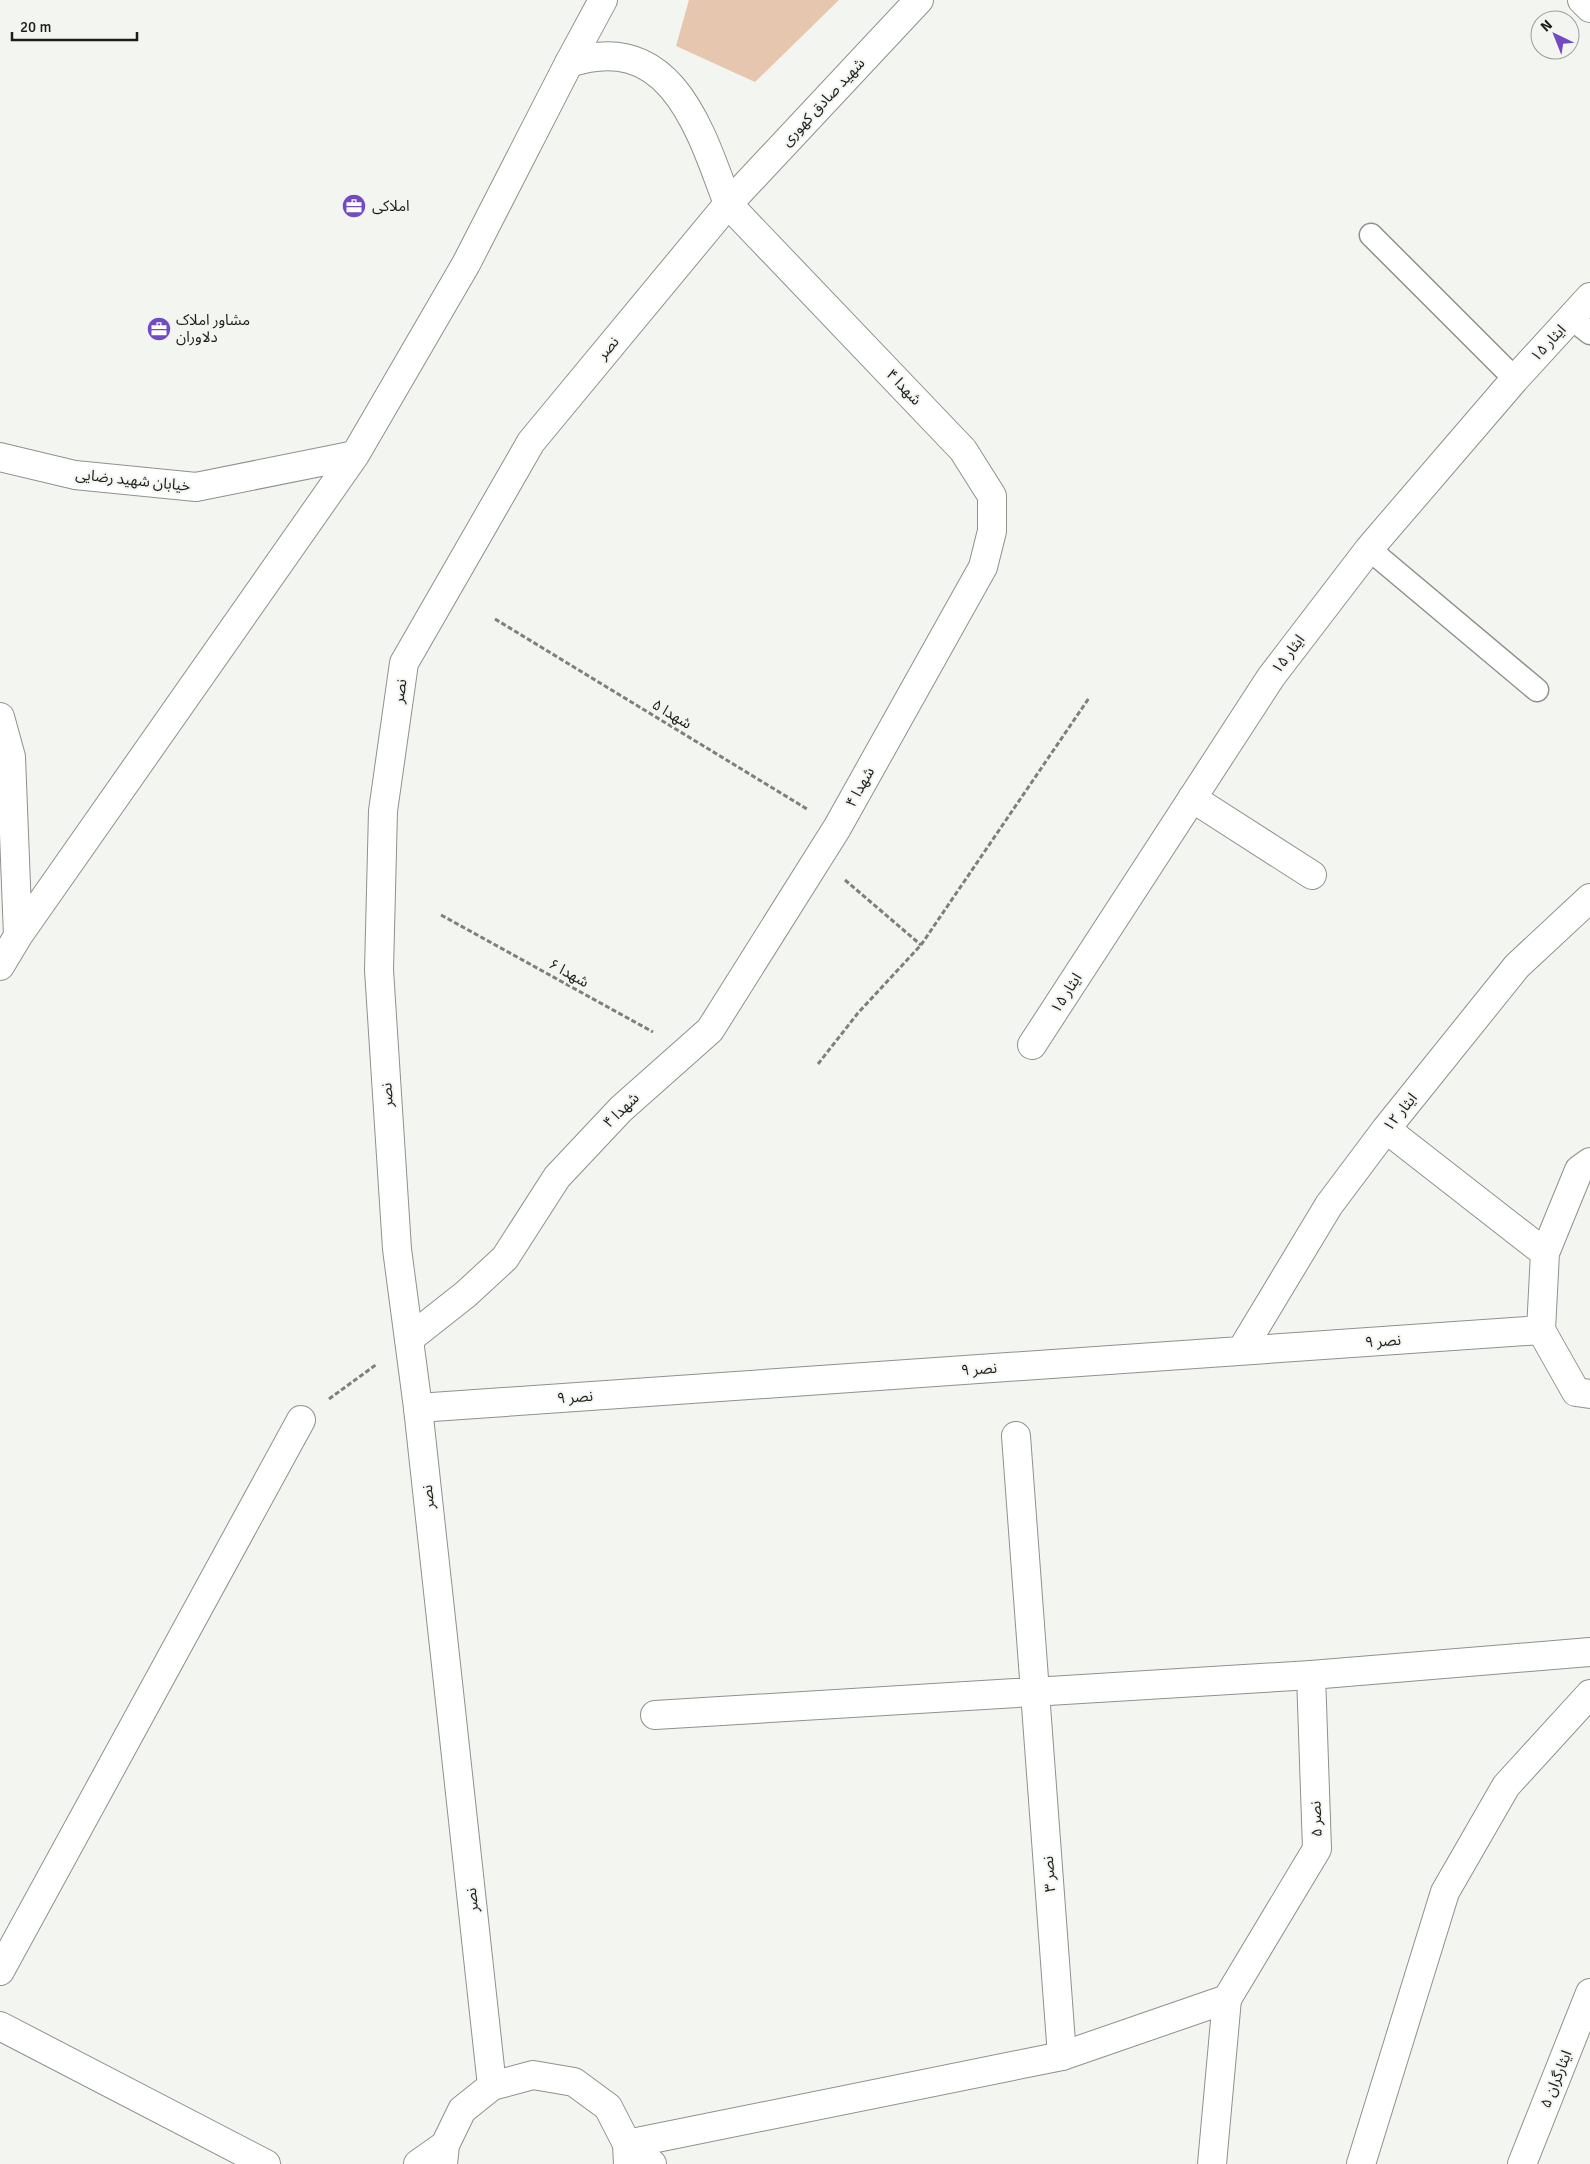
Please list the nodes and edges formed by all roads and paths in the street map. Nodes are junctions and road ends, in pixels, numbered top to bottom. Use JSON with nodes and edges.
{"nodes":[{"id":1,"x":603,"y":0,"type":"edge"},
{"id":2,"x":919,"y":0,"type":"edge"},
{"id":3,"x":1582,"y":0,"type":"edge"},
{"id":4,"x":1590,"y":8,"type":"edge"},
{"id":5,"x":569,"y":63,"type":"junction"},
{"id":6,"x":728,"y":204,"type":"junction"},
{"id":7,"x":1371,"y":235,"type":"dead end"},
{"id":8,"x":1590,"y":297,"type":"edge"},
{"id":9,"x":1581,"y":325,"type":"edge"},
{"id":10,"x":1515,"y":378,"type":"junction"},
{"id":11,"x":355,"y":455,"type":"junction"},
{"id":12,"x":0,"y":457,"type":"edge"},
{"id":13,"x":1369,"y":549,"type":"junction"},
{"id":14,"x":495,"y":619,"type":"dead end"},
{"id":15,"x":1537,"y":690,"type":"dead end"},
{"id":16,"x":1089,"y":698,"type":"dead end"},
{"id":17,"x":0,"y":717,"type":"edge"},
{"id":18,"x":1192,"y":798,"type":"junction"},
{"id":19,"x":837,"y":828,"type":"junction"},
{"id":20,"x":819,"y":857,"type":"junction"},
{"id":21,"x":1312,"y":875,"type":"dead end"},
{"id":22,"x":1590,"y":898,"type":"edge"},
{"id":23,"x":441,"y":915,"type":"dead end"},
{"id":24,"x":18,"y":936,"type":"junction"},
{"id":25,"x":920,"y":945,"type":"junction"},
{"id":26,"x":0,"y":966,"type":"edge"},
{"id":27,"x":1032,"y":1045,"type":"dead end"},
{"id":28,"x":687,"y":1050,"type":"junction"},
{"id":29,"x":818,"y":1064,"type":"dead end"},
{"id":30,"x":1386,"y":1129,"type":"junction"},
{"id":31,"x":1590,"y":1162,"type":"edge"},
{"id":32,"x":1545,"y":1253,"type":"junction"},
{"id":33,"x":1541,"y":1330,"type":"junction"},
{"id":34,"x":409,"y":1340,"type":"junction"},
{"id":35,"x":1241,"y":1351,"type":"junction"},
{"id":36,"x":1590,"y":1394,"type":"edge"},
{"id":37,"x":418,"y":1408,"type":"junction"},
{"id":38,"x":301,"y":1420,"type":"joint"},
{"id":39,"x":1016,"y":1436,"type":"dead end"},
{"id":40,"x":1590,"y":1652,"type":"edge"},
{"id":41,"x":1311,"y":1675,"type":"junction"},
{"id":42,"x":1035,"y":1693,"type":"junction"},
{"id":43,"x":1590,"y":1694,"type":"edge"},
{"id":44,"x":655,"y":1715,"type":"dead end"},
{"id":45,"x":0,"y":1971,"type":"edge"},
{"id":46,"x":1590,"y":1993,"type":"edge"},
{"id":47,"x":1227,"y":1998,"type":"junction"},
{"id":48,"x":0,"y":2026,"type":"edge"},
{"id":49,"x":1062,"y":2056,"type":"junction"},
{"id":50,"x":492,"y":2086,"type":"junction"},
{"id":51,"x":444,"y":2154,"type":"edge"},
{"id":52,"x":628,"y":2154,"type":"edge"},
{"id":53,"x":266,"y":2164,"type":"edge"},
{"id":54,"x":418,"y":2164,"type":"edge"},
{"id":55,"x":652,"y":2164,"type":"edge"},
{"id":56,"x":1212,"y":2164,"type":"edge"},
{"id":57,"x":1361,"y":2164,"type":"edge"},
{"id":58,"x":1522,"y":2164,"type":"edge"}],
"edges":[{"from":1,"to":5,"type":"street"},
{"from":2,"to":6,"type":"street","name":"شهید صادق کهوری"},
{"from":3,"to":4,"type":"street"},
{"from":5,"to":6,"type":"street"},
{"from":5,"to":11,"type":"street"},
{"from":6,"to":19,"type":"street","name":"شهدا ۴"},
{"from":6,"to":34,"type":"street","name":"نصر"},
{"from":7,"to":10,"type":"lane"},
{"from":8,"to":9,"type":"street","name":"ایثار ۱۵"},
{"from":9,"to":10,"type":"street","name":"ایثار ۱۵"},
{"from":10,"to":13,"type":"street","name":"ایثار ۱۵"},
{"from":11,"to":12,"type":"street","name":"خیابان شهید رضایی"},
{"from":11,"to":24,"type":"street"},
{"from":13,"to":15,"type":"lane"},
{"from":13,"to":18,"type":"street","name":"ایثار ۱۵"},
{"from":14,"to":19,"type":"path","name":"شهدا ۵"},
{"from":16,"to":25,"type":"path"},
{"from":17,"to":24,"type":"street"},
{"from":18,"to":21,"type":"street"},
{"from":18,"to":27,"type":"street","name":"ایثار ۱۵"},
{"from":19,"to":20,"type":"street","name":"شهدا ۴"},
{"from":20,"to":25,"type":"path"},
{"from":20,"to":28,"type":"street","name":"شهدا ۴"},
{"from":22,"to":30,"type":"street","name":"ایثار ۱۲"},
{"from":23,"to":28,"type":"path","name":"شهدا ۶"},
{"from":24,"to":26,"type":"street"},
{"from":25,"to":29,"type":"path"},
{"from":28,"to":34,"type":"street","name":"شهدا ۴"},
{"from":30,"to":32,"type":"street"},
{"from":30,"to":35,"type":"street","name":"ایثار ۱۲"},
{"from":31,"to":32,"type":"street"},
{"from":32,"to":33,"type":"street"},
{"from":33,"to":35,"type":"street","name":"نصر ۹"},
{"from":33,"to":36,"type":"street"},
{"from":34,"to":37,"type":"street","name":"نصر"},
{"from":34,"to":38,"type":"path"},
{"from":35,"to":37,"type":"street","name":"نصر ۹"},
{"from":37,"to":50,"type":"street","name":"نصر"},
{"from":38,"to":45,"type":"street"},
{"from":39,"to":42,"type":"street","name":"نصر ۳"},
{"from":40,"to":41,"type":"street"},
{"from":41,"to":42,"type":"street"},
{"from":41,"to":47,"type":"street","name":"نصر ۵"},
{"from":42,"to":44,"type":"street"},
{"from":42,"to":49,"type":"street","name":"نصر ۳"},
{"from":43,"to":57,"type":"street"},
{"from":46,"to":58,"type":"street","name":"ایثارگران ۵"},
{"from":47,"to":49,"type":"street"},
{"from":47,"to":56,"type":"street"},
{"from":48,"to":53,"type":"street"},
{"from":49,"to":52,"type":"street"},
{"from":50,"to":51,"type":"street"},
{"from":50,"to":52,"type":"street"},
{"from":51,"to":54,"type":"street"},
{"from":52,"to":55,"type":"street"}]}
